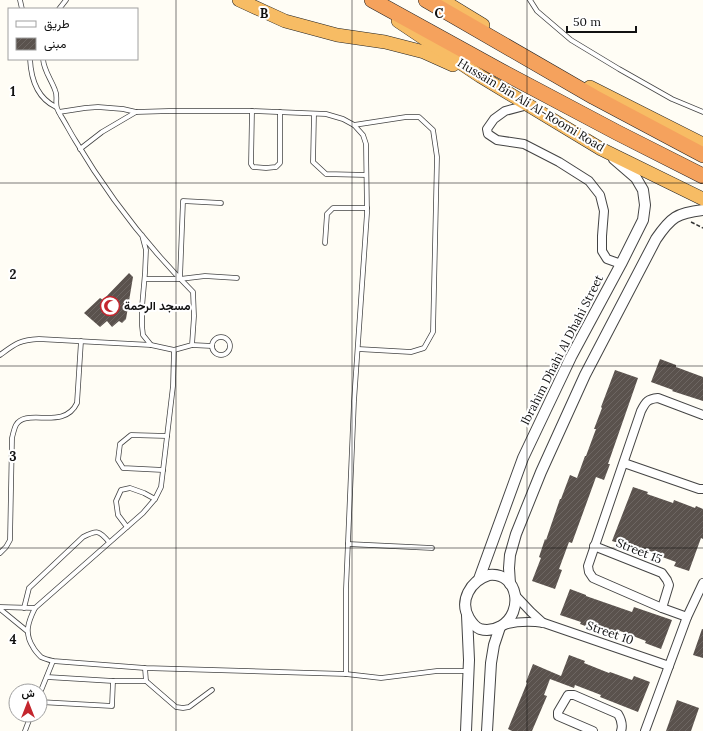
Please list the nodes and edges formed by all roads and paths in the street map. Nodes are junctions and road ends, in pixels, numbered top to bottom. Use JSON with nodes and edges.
{"nodes":[{"id":1,"x":66,"y":0,"type":"edge"},
{"id":2,"x":239,"y":0,"type":"edge"},
{"id":3,"x":366,"y":0,"type":"edge"},
{"id":4,"x":372,"y":0,"type":"edge"},
{"id":5,"x":426,"y":0,"type":"edge"},
{"id":6,"x":442,"y":0,"type":"edge"},
{"id":7,"x":530,"y":0,"type":"edge"},
{"id":8,"x":60,"y":8,"type":"edge"},
{"id":9,"x":30,"y":60,"type":"edge"},
{"id":10,"x":43,"y":60,"type":"edge"},
{"id":11,"x":480,"y":76,"type":"junction"},
{"id":12,"x":528,"y":105,"type":"junction"},
{"id":13,"x":56,"y":108,"type":"junction"},
{"id":14,"x":252,"y":111,"type":"junction"},
{"id":15,"x":59,"y":112,"type":"junction"},
{"id":16,"x":136,"y":112,"type":"junction"},
{"id":17,"x":280,"y":112,"type":"junction"},
{"id":18,"x":703,"y":112,"type":"edge"},
{"id":19,"x":314,"y":114,"type":"junction"},
{"id":20,"x":354,"y":125,"type":"junction"},
{"id":21,"x":703,"y":144,"type":"edge"},
{"id":22,"x":80,"y":149,"type":"junction"},
{"id":23,"x":601,"y":149,"type":"junction"},
{"id":24,"x":703,"y":155,"type":"edge"},
{"id":25,"x":366,"y":175,"type":"junction"},
{"id":26,"x":703,"y":176,"type":"edge"},
{"id":27,"x":703,"y":199,"type":"edge"},
{"id":28,"x":221,"y":203,"type":"dead end"},
{"id":29,"x":367,"y":208,"type":"junction"},
{"id":30,"x":703,"y":210,"type":"edge"},
{"id":31,"x":142,"y":235,"type":"junction"},
{"id":32,"x":325,"y":243,"type":"dead end"},
{"id":33,"x":621,"y":264,"type":"junction"},
{"id":34,"x":638,"y":274,"type":"junction"},
{"id":35,"x":237,"y":278,"type":"dead end"},
{"id":36,"x":145,"y":279,"type":"junction"},
{"id":37,"x":180,"y":279,"type":"junction"},
{"id":38,"x":80,"y":341,"type":"junction"},
{"id":39,"x":151,"y":345,"type":"junction"},
{"id":40,"x":192,"y":345,"type":"junction"},
{"id":41,"x":212,"y":346,"type":"junction"},
{"id":42,"x":358,"y":349,"type":"junction"},
{"id":43,"x":174,"y":350,"type":"junction"},
{"id":44,"x":0,"y":355,"type":"edge"},
{"id":45,"x":703,"y":415,"type":"edge"},
{"id":46,"x":167,"y":436,"type":"junction"},
{"id":47,"x":624,"y":463,"type":"junction"},
{"id":48,"x":163,"y":470,"type":"junction"},
{"id":49,"x":703,"y":489,"type":"edge"},
{"id":50,"x":155,"y":499,"type":"junction"},
{"id":51,"x":127,"y":526,"type":"junction"},
{"id":52,"x":109,"y":542,"type":"junction"},
{"id":53,"x":348,"y":544,"type":"junction"},
{"id":54,"x":594,"y":546,"type":"junction"},
{"id":55,"x":432,"y":548,"type":"dead end"},
{"id":56,"x":0,"y":553,"type":"edge"},
{"id":57,"x":480,"y":579,"type":"junction"},
{"id":58,"x":703,"y":583,"type":"edge"},
{"id":59,"x":512,"y":589,"type":"junction"},
{"id":60,"x":0,"y":608,"type":"edge"},
{"id":61,"x":24,"y":608,"type":"junction"},
{"id":62,"x":35,"y":608,"type":"junction"},
{"id":63,"x":662,"y":608,"type":"junction"},
{"id":64,"x":467,"y":613,"type":"junction"},
{"id":65,"x":687,"y":617,"type":"junction"},
{"id":66,"x":544,"y":623,"type":"junction"},
{"id":67,"x":502,"y":626,"type":"junction"},
{"id":68,"x":27,"y":631,"type":"junction"},
{"id":69,"x":53,"y":661,"type":"junction"},
{"id":70,"x":669,"y":666,"type":"junction"},
{"id":71,"x":146,"y":668,"type":"junction"},
{"id":72,"x":469,"y":671,"type":"junction"},
{"id":73,"x":346,"y":674,"type":"junction"},
{"id":74,"x":47,"y":677,"type":"junction"},
{"id":75,"x":113,"y":681,"type":"junction"},
{"id":76,"x":146,"y":681,"type":"junction"},
{"id":77,"x":44,"y":683,"type":"edge"},
{"id":78,"x":212,"y":690,"type":"dead end"},
{"id":79,"x":48,"y":702,"type":"edge"},
{"id":80,"x":624,"y":730,"type":"edge"},
{"id":81,"x":466,"y":731,"type":"edge"},
{"id":82,"x":487,"y":731,"type":"edge"},
{"id":83,"x":593,"y":731,"type":"edge"},
{"id":84,"x":644,"y":731,"type":"edge"}],
"edges":[{"from":1,"to":8,"type":"lane"},
{"from":2,"to":11,"type":"highway"},
{"from":3,"to":11,"type":"highway","name":"Hussain Bin Ali Al-Roomi Road"},
{"from":4,"to":26,"type":"highway"},
{"from":5,"to":24,"type":"highway"},
{"from":6,"to":21,"type":"highway"},
{"from":7,"to":18,"type":"lane"},
{"from":9,"to":13,"type":"lane"},
{"from":10,"to":13,"type":"lane"},
{"from":11,"to":12,"type":"highway","name":"Hussain Bin Ali Al-Roomi Road"},
{"from":12,"to":23,"type":"highway","name":"Hussain Bin Ali Al-Roomi Road"},
{"from":12,"to":33,"type":"street"},
{"from":13,"to":15,"type":"lane"},
{"from":14,"to":16,"type":"lane"},
{"from":14,"to":17,"type":"lane"},
{"from":14,"to":17,"type":"lane"},
{"from":15,"to":16,"type":"lane"},
{"from":15,"to":22,"type":"lane"},
{"from":16,"to":22,"type":"lane"},
{"from":17,"to":19,"type":"lane"},
{"from":19,"to":20,"type":"lane"},
{"from":19,"to":25,"type":"lane"},
{"from":20,"to":25,"type":"lane"},
{"from":20,"to":42,"type":"lane"},
{"from":22,"to":31,"type":"lane"},
{"from":23,"to":27,"type":"highway","name":"Hussain Bin Ali Al-Roomi Road"},
{"from":23,"to":33,"type":"street","name":"Ibrahim Dhahi Al Dhahi Street"},
{"from":25,"to":29,"type":"lane"},
{"from":28,"to":37,"type":"lane"},
{"from":29,"to":32,"type":"lane"},
{"from":29,"to":42,"type":"lane"},
{"from":30,"to":34,"type":"street"},
{"from":31,"to":36,"type":"lane"},
{"from":31,"to":37,"type":"lane"},
{"from":33,"to":34,"type":"street"},
{"from":33,"to":57,"type":"street","name":"Ibrahim Dhahi Al Dhahi Street"},
{"from":34,"to":59,"type":"street"},
{"from":35,"to":37,"type":"lane"},
{"from":36,"to":37,"type":"lane"},
{"from":36,"to":39,"type":"lane"},
{"from":37,"to":40,"type":"lane"},
{"from":38,"to":39,"type":"lane"},
{"from":38,"to":44,"type":"lane"},
{"from":38,"to":56,"type":"lane"},
{"from":39,"to":43,"type":"lane"},
{"from":40,"to":41,"type":"lane"},
{"from":40,"to":43,"type":"lane"},
{"from":41,"to":41,"type":"lane"},
{"from":42,"to":53,"type":"lane"},
{"from":43,"to":46,"type":"lane"},
{"from":45,"to":47,"type":"street"},
{"from":46,"to":48,"type":"lane"},
{"from":46,"to":48,"type":"lane"},
{"from":47,"to":49,"type":"street"},
{"from":47,"to":54,"type":"street"},
{"from":48,"to":50,"type":"lane"},
{"from":50,"to":51,"type":"lane"},
{"from":50,"to":51,"type":"lane"},
{"from":51,"to":52,"type":"lane"},
{"from":52,"to":61,"type":"lane"},
{"from":52,"to":62,"type":"lane"},
{"from":53,"to":55,"type":"lane"},
{"from":53,"to":73,"type":"lane"},
{"from":54,"to":63,"type":"street"},
{"from":54,"to":63,"type":"street","name":"Street 15"},
{"from":57,"to":59,"type":"street"},
{"from":57,"to":64,"type":"street"},
{"from":58,"to":65,"type":"street"},
{"from":59,"to":66,"type":"street","name":"Street 10"},
{"from":59,"to":67,"type":"street"},
{"from":60,"to":61,"type":"lane"},
{"from":60,"to":68,"type":"lane"},
{"from":61,"to":62,"type":"lane"},
{"from":62,"to":68,"type":"lane"},
{"from":63,"to":65,"type":"street"},
{"from":64,"to":67,"type":"street"},
{"from":64,"to":72,"type":"street"},
{"from":65,"to":70,"type":"street"},
{"from":66,"to":67,"type":"street","name":"Street 10"},
{"from":66,"to":70,"type":"street","name":"Street 10"},
{"from":67,"to":82,"type":"street"},
{"from":68,"to":69,"type":"lane"},
{"from":69,"to":71,"type":"lane"},
{"from":69,"to":74,"type":"lane"},
{"from":70,"to":84,"type":"street"},
{"from":71,"to":73,"type":"lane"},
{"from":71,"to":76,"type":"lane"},
{"from":72,"to":73,"type":"lane"},
{"from":72,"to":81,"type":"street"},
{"from":74,"to":75,"type":"lane"},
{"from":74,"to":77,"type":"lane"},
{"from":75,"to":76,"type":"lane"},
{"from":75,"to":79,"type":"lane"},
{"from":76,"to":78,"type":"lane"},
{"from":80,"to":83,"type":"street"}]}
